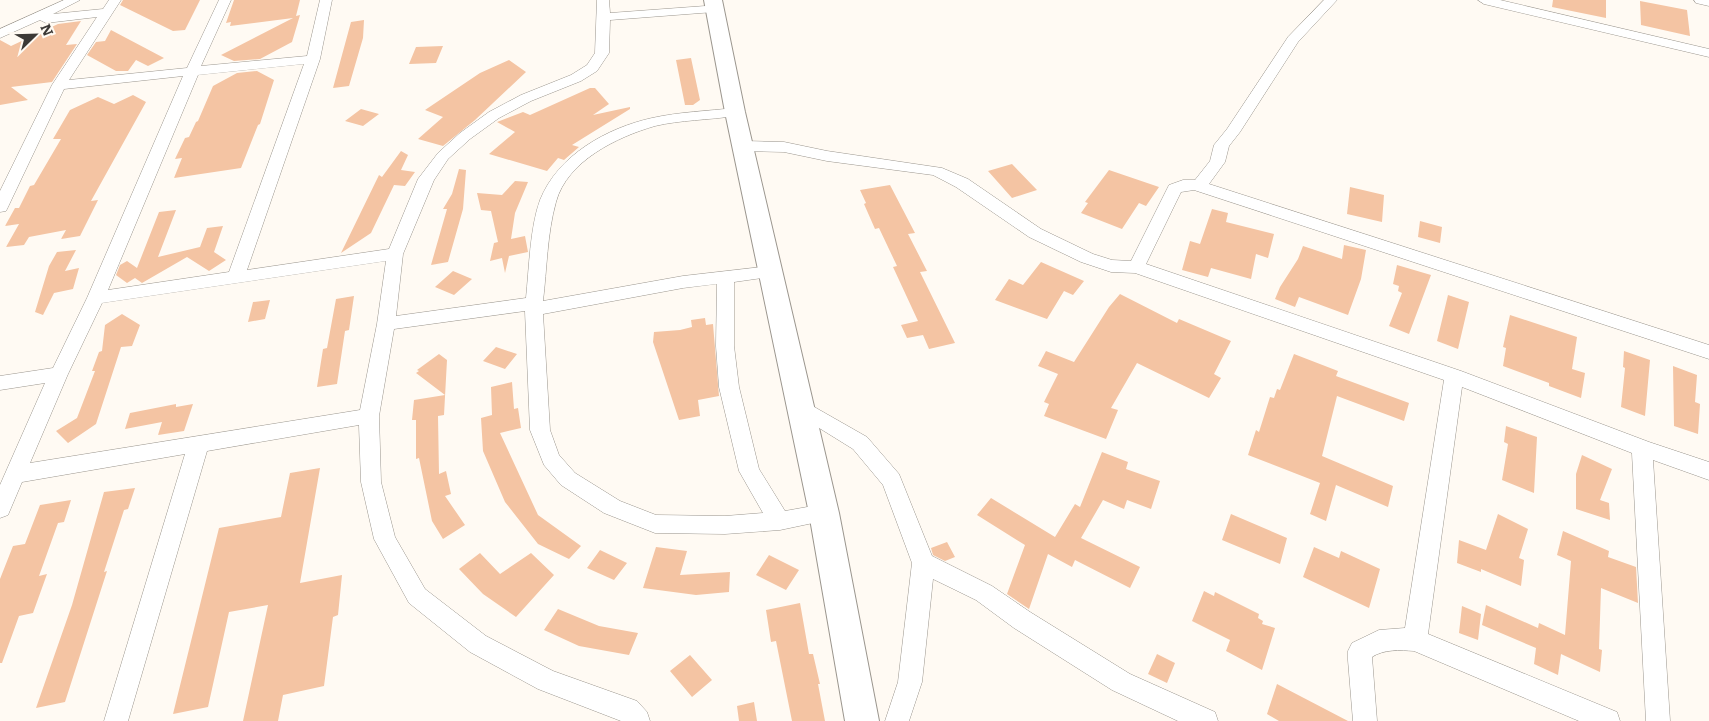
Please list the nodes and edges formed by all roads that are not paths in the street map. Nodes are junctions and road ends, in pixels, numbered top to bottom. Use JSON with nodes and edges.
{"nodes":[{"id":1,"x":74,"y":0,"type":"edge"},
{"id":2,"x":225,"y":0,"type":"edge"},
{"id":3,"x":326,"y":0,"type":"edge"},
{"id":4,"x":603,"y":0,"type":"edge"},
{"id":5,"x":1331,"y":0,"type":"edge"},
{"id":6,"x":1484,"y":0,"type":"edge"},
{"id":7,"x":1700,"y":0,"type":"edge"},
{"id":8,"x":1709,"y":2,"type":"edge"},
{"id":9,"x":714,"y":4,"type":"edge"},
{"id":10,"x":111,"y":6,"type":"edge"},
{"id":11,"x":604,"y":17,"type":"junction"},
{"id":12,"x":27,"y":21,"type":"junction"},
{"id":13,"x":0,"y":34,"type":"edge"},
{"id":14,"x":1709,"y":53,"type":"edge"},
{"id":15,"x":312,"y":59,"type":"junction"},
{"id":16,"x":192,"y":72,"type":"junction"},
{"id":17,"x":59,"y":85,"type":"junction"},
{"id":18,"x":735,"y":112,"type":"junction"},
{"id":19,"x":744,"y":146,"type":"junction"},
{"id":20,"x":1200,"y":187,"type":"junction"},
{"id":21,"x":0,"y":207,"type":"edge"},
{"id":22,"x":395,"y":254,"type":"junction"},
{"id":23,"x":1136,"y":267,"type":"junction"},
{"id":24,"x":770,"y":272,"type":"junction"},
{"id":25,"x":236,"y":277,"type":"junction"},
{"id":26,"x":726,"y":277,"type":"junction"},
{"id":27,"x":96,"y":298,"type":"junction"},
{"id":28,"x":535,"y":306,"type":"junction"},
{"id":29,"x":386,"y":324,"type":"junction"},
{"id":30,"x":1709,"y":352,"type":"edge"},
{"id":31,"x":59,"y":374,"type":"junction"},
{"id":32,"x":1454,"y":376,"type":"junction"},
{"id":33,"x":0,"y":383,"type":"edge"},
{"id":34,"x":802,"y":408,"type":"junction"},
{"id":35,"x":369,"y":416,"type":"junction"},
{"id":36,"x":199,"y":443,"type":"junction"},
{"id":37,"x":1642,"y":448,"type":"junction"},
{"id":38,"x":1709,"y":471,"type":"edge"},
{"id":39,"x":16,"y":474,"type":"junction"},
{"id":40,"x":0,"y":509,"type":"edge"},
{"id":41,"x":824,"y":513,"type":"junction"},
{"id":42,"x":780,"y":521,"type":"junction"},
{"id":43,"x":923,"y":563,"type":"junction"},
{"id":44,"x":1415,"y":640,"type":"junction"},
{"id":45,"x":116,"y":721,"type":"edge"},
{"id":46,"x":638,"y":721,"type":"edge"},
{"id":47,"x":862,"y":721,"type":"edge"},
{"id":48,"x":896,"y":721,"type":"edge"},
{"id":49,"x":1206,"y":721,"type":"edge"},
{"id":50,"x":1365,"y":721,"type":"edge"},
{"id":51,"x":1608,"y":721,"type":"edge"},
{"id":52,"x":1658,"y":721,"type":"edge"}],
"edges":[{"from":1,"to":12,"type":"street"},
{"from":2,"to":16,"type":"street"},
{"from":3,"to":15,"type":"street"},
{"from":4,"to":11,"type":"street"},
{"from":5,"to":20,"type":"street"},
{"from":6,"to":14,"type":"street"},
{"from":7,"to":8,"type":"street"},
{"from":9,"to":11,"type":"street"},
{"from":9,"to":18,"type":"street"},
{"from":10,"to":12,"type":"street"},
{"from":10,"to":17,"type":"street"},
{"from":11,"to":22,"type":"street"},
{"from":12,"to":13,"type":"street"},
{"from":15,"to":16,"type":"street"},
{"from":15,"to":25,"type":"street"},
{"from":16,"to":17,"type":"street"},
{"from":16,"to":27,"type":"street"},
{"from":17,"to":21,"type":"street"},
{"from":18,"to":19,"type":"street"},
{"from":18,"to":28,"type":"street"},
{"from":19,"to":23,"type":"street"},
{"from":19,"to":24,"type":"street"},
{"from":20,"to":23,"type":"street"},
{"from":20,"to":30,"type":"street"},
{"from":22,"to":25,"type":"street"},
{"from":22,"to":29,"type":"street"},
{"from":23,"to":32,"type":"street"},
{"from":24,"to":26,"type":"street"},
{"from":24,"to":34,"type":"street"},
{"from":25,"to":27,"type":"street"},
{"from":26,"to":28,"type":"street"},
{"from":26,"to":42,"type":"street"},
{"from":27,"to":31,"type":"street"},
{"from":28,"to":29,"type":"street"},
{"from":28,"to":42,"type":"street"},
{"from":29,"to":35,"type":"street"},
{"from":31,"to":33,"type":"street"},
{"from":31,"to":39,"type":"street"},
{"from":32,"to":37,"type":"street"},
{"from":32,"to":44,"type":"street"},
{"from":34,"to":41,"type":"street"},
{"from":34,"to":43,"type":"street"},
{"from":35,"to":36,"type":"street"},
{"from":35,"to":46,"type":"street"},
{"from":36,"to":39,"type":"street"},
{"from":36,"to":45,"type":"street"},
{"from":37,"to":38,"type":"street"},
{"from":37,"to":52,"type":"street"},
{"from":39,"to":40,"type":"street"},
{"from":41,"to":42,"type":"street"},
{"from":41,"to":47,"type":"street"},
{"from":43,"to":48,"type":"street"},
{"from":43,"to":49,"type":"street"},
{"from":44,"to":50,"type":"street"},
{"from":44,"to":51,"type":"street"}]}
